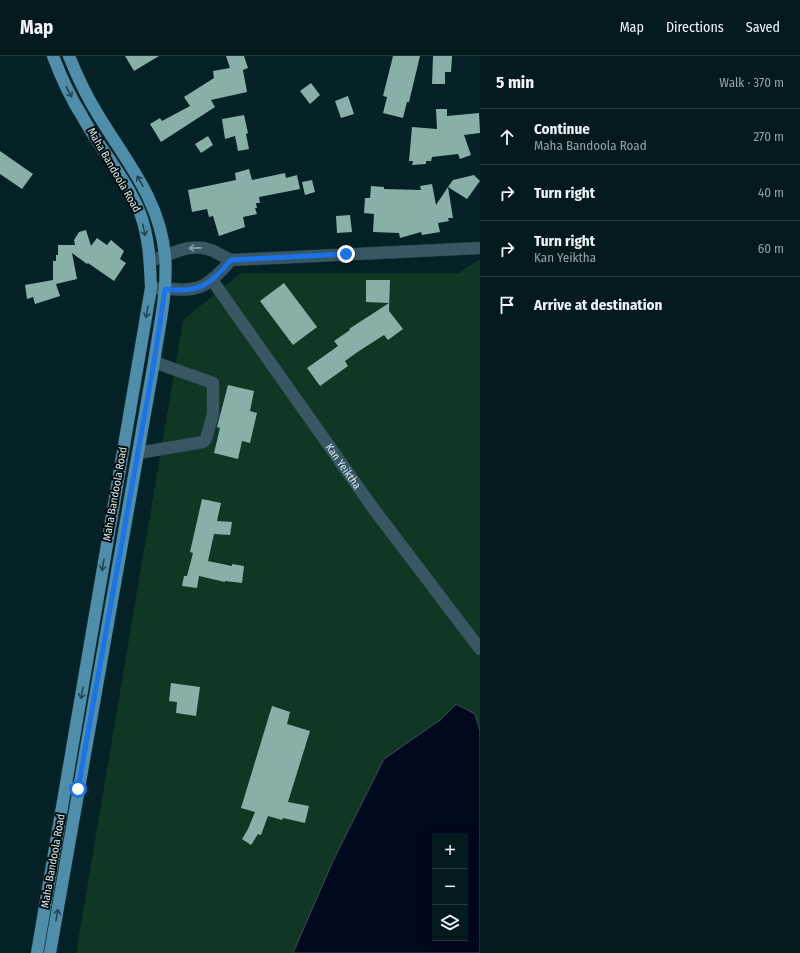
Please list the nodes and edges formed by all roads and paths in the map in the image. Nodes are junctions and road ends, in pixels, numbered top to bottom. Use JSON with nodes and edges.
{"nodes":[{"id":1,"x":53,"y":56,"type":"edge"},
{"id":2,"x":69,"y":56,"type":"edge"},
{"id":3,"x":480,"y":248,"type":"edge"},
{"id":4,"x":165,"y":256,"type":"junction"},
{"id":5,"x":231,"y":260,"type":"junction"},
{"id":6,"x":150,"y":262,"type":"junction"},
{"id":7,"x":212,"y":280,"type":"junction"},
{"id":8,"x":151,"y":288,"type":"junction"},
{"id":9,"x":165,"y":289,"type":"junction"},
{"id":10,"x":154,"y":362,"type":"junction"},
{"id":11,"x":138,"y":453,"type":"junction"},
{"id":12,"x":480,"y":649,"type":"edge"},
{"id":13,"x":37,"y":953,"type":"edge"},
{"id":14,"x":50,"y":953,"type":"edge"}],
"edges":[{"from":1,"to":6,"type":"main road","name":"Maha Bandoola Road","one_way":true},
{"from":4,"to":2,"type":"main road","name":"Maha Bandoola Road","one_way":true},
{"from":3,"to":5,"type":"street"},
{"from":5,"to":4,"type":"street","one_way":true},
{"from":4,"to":6,"type":"street"},
{"from":4,"to":9,"type":"main road","name":"Maha Bandoola Road"},
{"from":5,"to":7,"type":"street"},
{"from":6,"to":8,"type":"main road","name":"Maha Bandoola Road"},
{"from":7,"to":9,"type":"street"},
{"from":7,"to":12,"type":"street","name":"Kan Yeiktha"},
{"from":8,"to":9,"type":"street"},
{"from":8,"to":13,"type":"main road","name":"Maha Bandoola Road","one_way":true},
{"from":9,"to":10,"type":"main road","name":"Maha Bandoola Road"},
{"from":10,"to":11,"type":"main road","name":"Maha Bandoola Road"},
{"from":10,"to":11,"type":"street"},
{"from":14,"to":11,"type":"main road","name":"Maha Bandoola Road","one_way":true}]}
